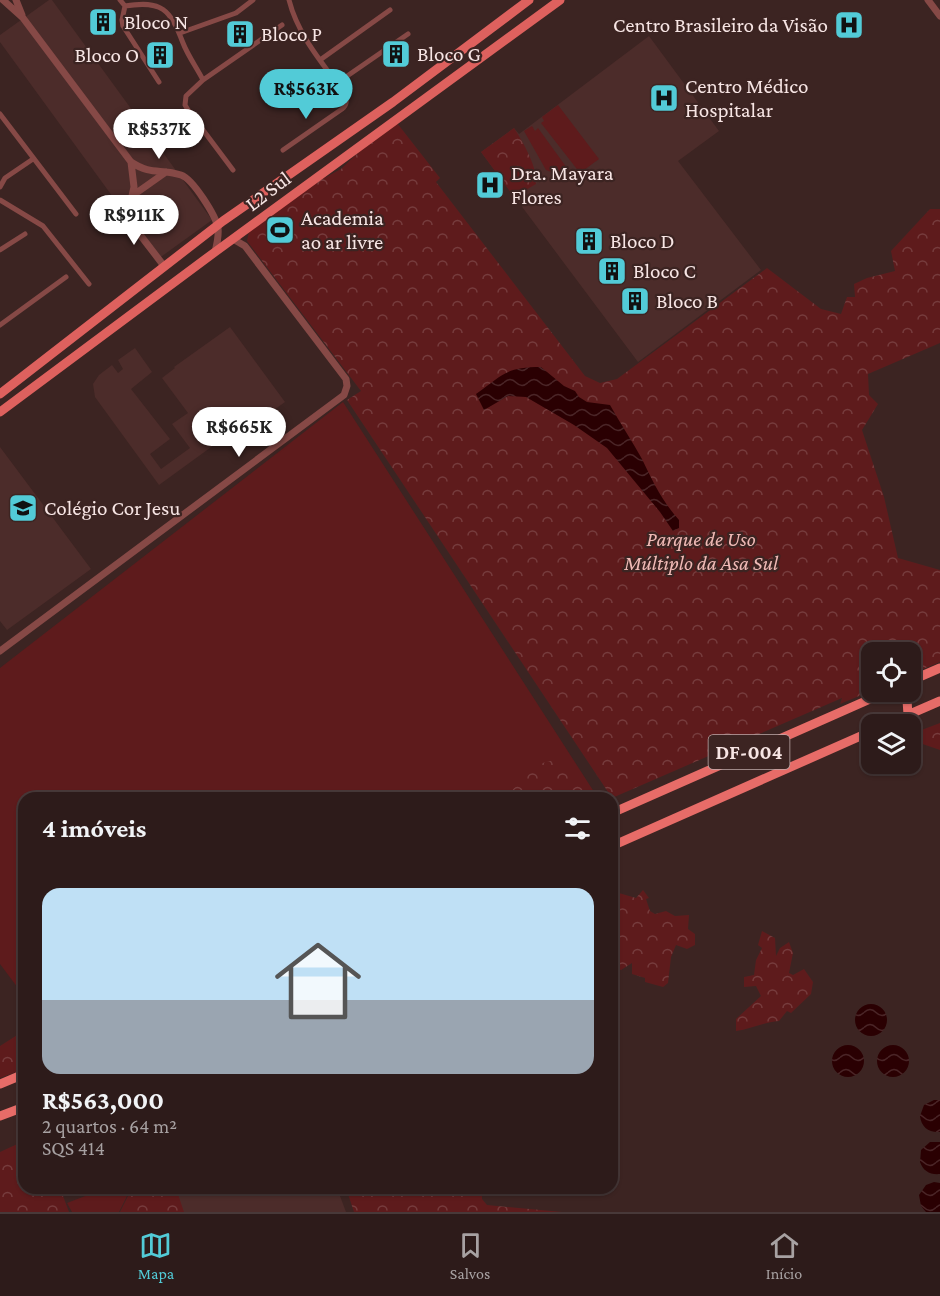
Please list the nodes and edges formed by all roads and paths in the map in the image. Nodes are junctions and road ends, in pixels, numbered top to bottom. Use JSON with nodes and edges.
{"nodes":[{"id":1,"x":3,"y":0,"type":"edge"},
{"id":2,"x":16,"y":0,"type":"edge"},
{"id":3,"x":120,"y":0,"type":"edge"},
{"id":4,"x":253,"y":0,"type":"edge"},
{"id":5,"x":289,"y":0,"type":"edge"},
{"id":6,"x":529,"y":0,"type":"edge"},
{"id":7,"x":560,"y":0,"type":"edge"},
{"id":8,"x":928,"y":0,"type":"edge"},
{"id":9,"x":124,"y":6,"type":"junction"},
{"id":10,"x":390,"y":10,"type":"dead end"},
{"id":11,"x":940,"y":16,"type":"edge"},
{"id":12,"x":23,"y":18,"type":"junction"},
{"id":13,"x":282,"y":26,"type":"dead end"},
{"id":14,"x":180,"y":33,"type":"junction"},
{"id":15,"x":408,"y":34,"type":"dead end"},
{"id":16,"x":320,"y":60,"type":"junction"},
{"id":17,"x":203,"y":80,"type":"junction"},
{"id":18,"x":159,"y":82,"type":"dead end"},
{"id":19,"x":337,"y":83,"type":"junction"},
{"id":20,"x":0,"y":114,"type":"edge"},
{"id":21,"x":283,"y":150,"type":"dead end"},
{"id":22,"x":33,"y":159,"type":"junction"},
{"id":23,"x":131,"y":162,"type":"junction"},
{"id":24,"x":233,"y":170,"type":"dead end"},
{"id":25,"x":166,"y":172,"type":"junction"},
{"id":26,"x":0,"y":187,"type":"edge"},
{"id":27,"x":263,"y":193,"type":"junction"},
{"id":28,"x":132,"y":196,"type":"junction"},
{"id":29,"x":0,"y":200,"type":"edge"},
{"id":30,"x":274,"y":208,"type":"junction"},
{"id":31,"x":76,"y":214,"type":"dead end"},
{"id":32,"x":218,"y":225,"type":"junction"},
{"id":33,"x":245,"y":231,"type":"junction"},
{"id":34,"x":25,"y":234,"type":"dead end"},
{"id":35,"x":233,"y":239,"type":"junction"},
{"id":36,"x":245,"y":246,"type":"junction"},
{"id":37,"x":0,"y":250,"type":"edge"},
{"id":38,"x":215,"y":252,"type":"junction"},
{"id":39,"x":164,"y":266,"type":"junction"},
{"id":40,"x":66,"y":277,"type":"dead end"},
{"id":41,"x":89,"y":284,"type":"dead end"},
{"id":42,"x":119,"y":303,"type":"junction"},
{"id":43,"x":128,"y":317,"type":"junction"},
{"id":44,"x":0,"y":325,"type":"edge"},
{"id":45,"x":0,"y":394,"type":"edge"},
{"id":46,"x":0,"y":412,"type":"edge"},
{"id":47,"x":0,"y":651,"type":"edge"},
{"id":48,"x":940,"y":668,"type":"edge"},
{"id":49,"x":921,"y":676,"type":"edge"},
{"id":50,"x":940,"y":701,"type":"edge"},
{"id":51,"x":863,"y":702,"type":"edge"},
{"id":52,"x":910,"y":714,"type":"edge"},
{"id":53,"x":861,"y":736,"type":"edge"},
{"id":54,"x":618,"y":810,"type":"edge"},
{"id":55,"x":618,"y":843,"type":"edge"},
{"id":56,"x":18,"y":1076,"type":"edge"},
{"id":57,"x":0,"y":1084,"type":"edge"},
{"id":58,"x":18,"y":1109,"type":"edge"},
{"id":59,"x":0,"y":1116,"type":"edge"}],
"edges":[{"from":1,"to":12,"type":"street"},
{"from":2,"to":12,"type":"street"},
{"from":3,"to":9,"type":"street"},
{"from":4,"to":14,"type":"street"},
{"from":5,"to":16,"type":"street"},
{"from":6,"to":27,"type":"main road","name":"L2 Sul"},
{"from":7,"to":30,"type":"main road","name":"L2 Sul"},
{"from":8,"to":11,"type":"street"},
{"from":9,"to":14,"type":"street"},
{"from":9,"to":18,"type":"street"},
{"from":10,"to":16,"type":"street"},
{"from":12,"to":23,"type":"street"},
{"from":13,"to":17,"type":"street"},
{"from":14,"to":17,"type":"street"},
{"from":15,"to":19,"type":"street"},
{"from":16,"to":19,"type":"street"},
{"from":17,"to":24,"type":"street"},
{"from":19,"to":21,"type":"street"},
{"from":20,"to":22,"type":"street"},
{"from":22,"to":26,"type":"street"},
{"from":22,"to":31,"type":"street"},
{"from":23,"to":25,"type":"street"},
{"from":23,"to":28,"type":"street"},
{"from":25,"to":28,"type":"street"},
{"from":25,"to":32,"type":"street"},
{"from":27,"to":30,"type":"main road"},
{"from":27,"to":32,"type":"main road","name":"L2 Sul"},
{"from":28,"to":39,"type":"street"},
{"from":29,"to":41,"type":"street"},
{"from":30,"to":33,"type":"main road","name":"L2 Sul"},
{"from":32,"to":38,"type":"street"},
{"from":32,"to":39,"type":"main road","name":"L2 Sul"},
{"from":33,"to":35,"type":"main road","name":"L2 Sul"},
{"from":33,"to":36,"type":"street"},
{"from":34,"to":37,"type":"street"},
{"from":35,"to":36,"type":"street"},
{"from":35,"to":38,"type":"main road","name":"L2 Sul"},
{"from":36,"to":47,"type":"street"},
{"from":38,"to":43,"type":"main road","name":"L2 Sul"},
{"from":39,"to":42,"type":"main road","name":"L2 Sul"},
{"from":40,"to":44,"type":"street"},
{"from":42,"to":43,"type":"main road"},
{"from":42,"to":45,"type":"main road","name":"L2 Sul"},
{"from":43,"to":46,"type":"main road","name":"L2 Sul"},
{"from":48,"to":49,"type":"highway"},
{"from":50,"to":52,"type":"highway"},
{"from":51,"to":54,"type":"highway","number":"DF-004"},
{"from":53,"to":55,"type":"highway","number":"DF-004"},
{"from":56,"to":57,"type":"highway"},
{"from":58,"to":59,"type":"highway"}]}
